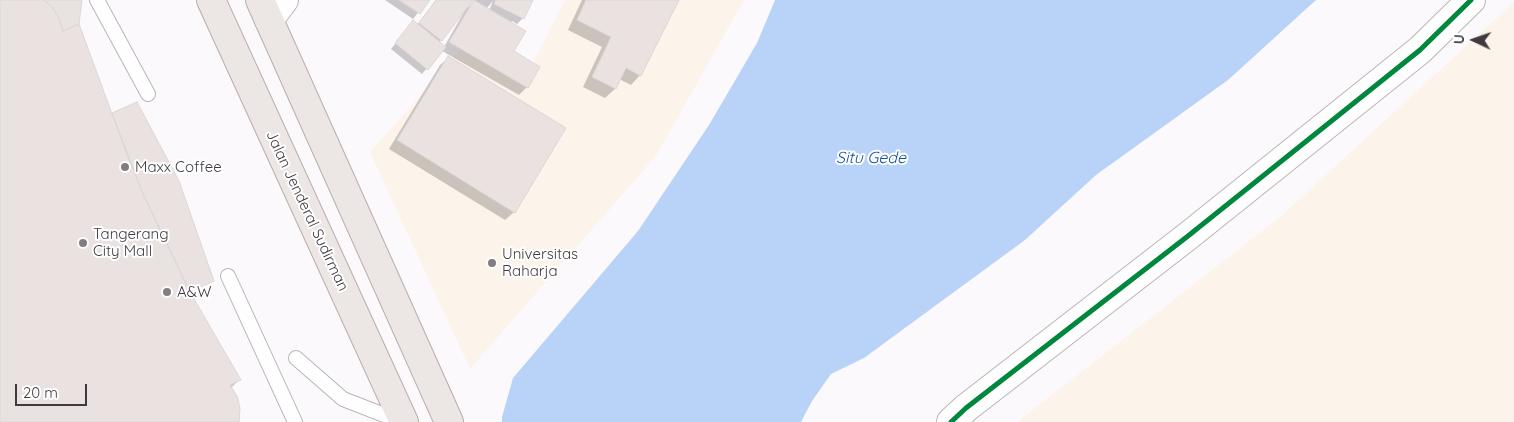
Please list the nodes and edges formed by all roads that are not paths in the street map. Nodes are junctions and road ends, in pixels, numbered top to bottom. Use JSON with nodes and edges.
{"nodes":[{"id":1,"x":97,"y":0,"type":"edge"},
{"id":2,"x":211,"y":0,"type":"edge"},
{"id":3,"x":1471,"y":0,"type":"edge"},
{"id":4,"x":271,"y":7,"type":"edge"},
{"id":5,"x":148,"y":94,"type":"dead end"},
{"id":6,"x":228,"y":276,"type":"dead end"},
{"id":7,"x":296,"y":358,"type":"dead end"},
{"id":8,"x":295,"y":422,"type":"edge"},
{"id":9,"x":403,"y":422,"type":"edge"},
{"id":10,"x":449,"y":422,"type":"edge"},
{"id":11,"x":951,"y":422,"type":"edge"}],
"edges":[{"from":1,"to":5,"type":"lane"},
{"from":2,"to":9,"type":"main road","name":"Jalan Jenderal Sudirman"},
{"from":3,"to":11,"type":"street"},
{"from":4,"to":10,"type":"main road"},
{"from":6,"to":8,"type":"lane"},
{"from":7,"to":9,"type":"lane"}]}
